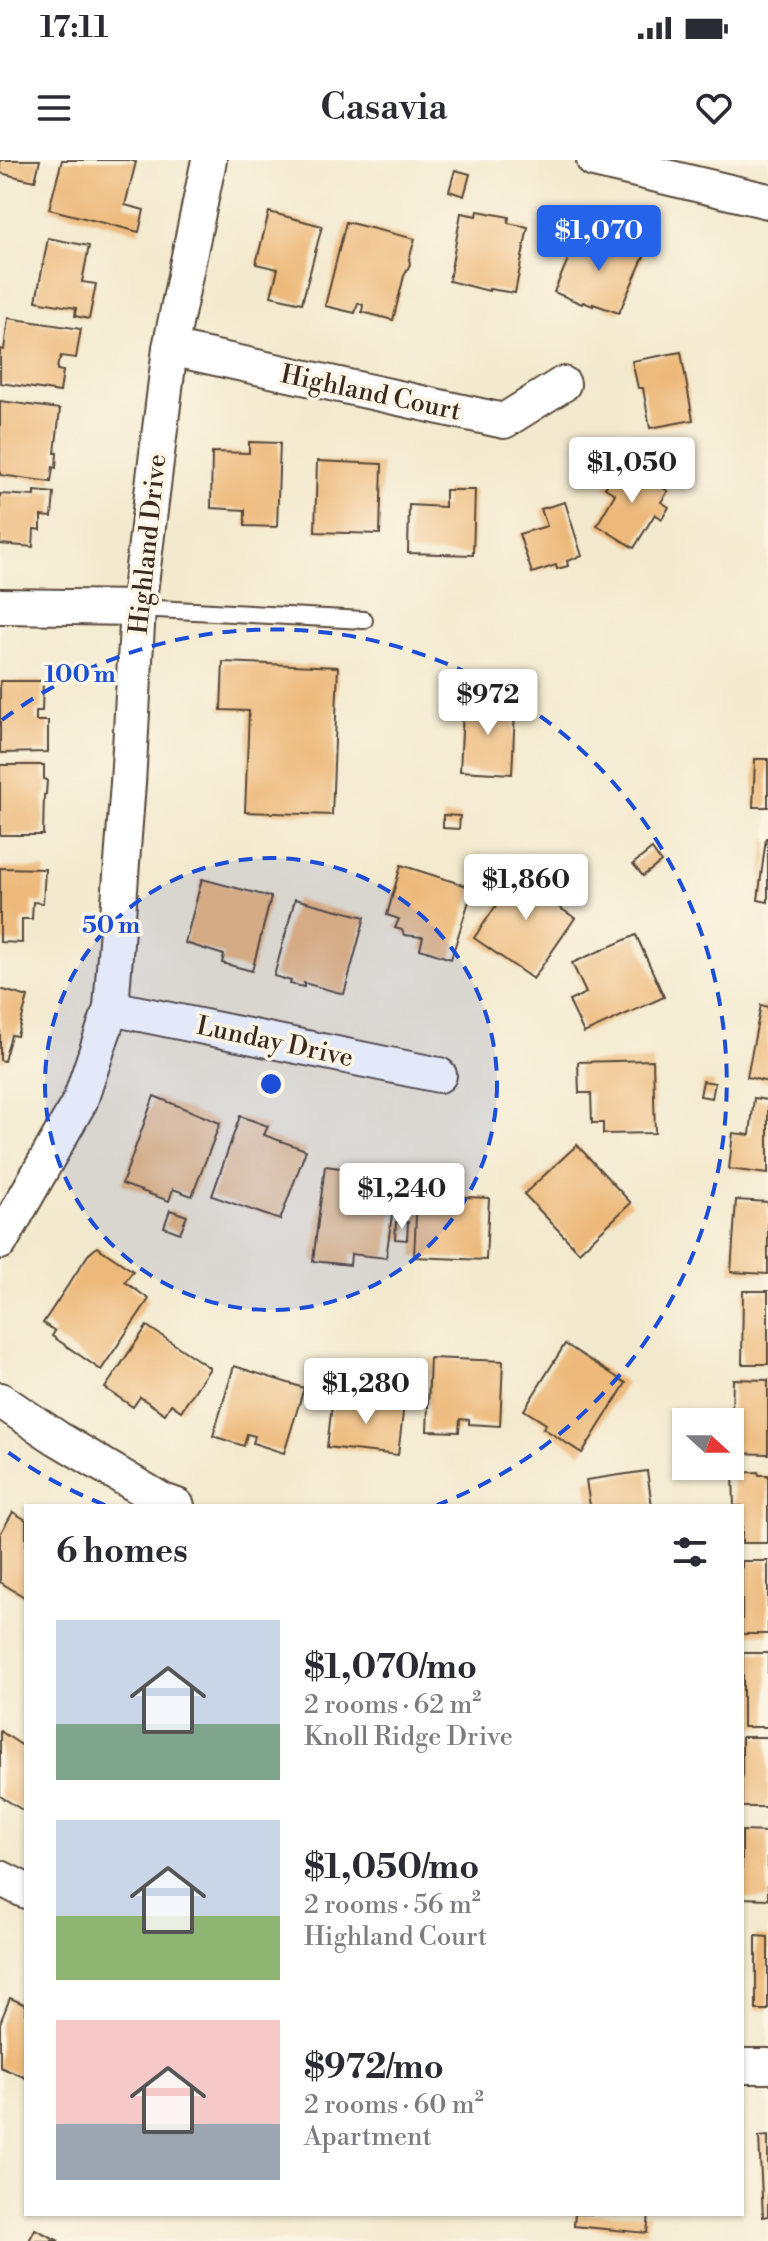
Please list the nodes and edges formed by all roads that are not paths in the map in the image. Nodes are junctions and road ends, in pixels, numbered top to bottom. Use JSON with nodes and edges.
{"nodes":[{"id":1,"x":209,"y":160,"type":"edge"},
{"id":2,"x":594,"y":160,"type":"edge"},
{"id":3,"x":768,"y":201,"type":"edge"},
{"id":4,"x":170,"y":348,"type":"junction"},
{"id":5,"x":563,"y":384,"type":"dead end"},
{"id":6,"x":0,"y":606,"type":"edge"},
{"id":7,"x":138,"y":608,"type":"junction"},
{"id":8,"x":364,"y":620,"type":"dead end"},
{"id":9,"x":111,"y":1008,"type":"junction"},
{"id":10,"x":439,"y":1075,"type":"dead end"},
{"id":11,"x":0,"y":1242,"type":"edge"},
{"id":12,"x":0,"y":1400,"type":"edge"},
{"id":13,"x":171,"y":1504,"type":"edge"},
{"id":14,"x":0,"y":1878,"type":"edge"},
{"id":15,"x":24,"y":1890,"type":"edge"},
{"id":16,"x":744,"y":2066,"type":"edge"},
{"id":17,"x":768,"y":2066,"type":"edge"}],
"edges":[{"from":1,"to":4,"type":"street","name":"Highland Drive"},
{"from":2,"to":3,"type":"street"},
{"from":4,"to":5,"type":"street","name":"Highland Court"},
{"from":4,"to":7,"type":"street","name":"Highland Drive"},
{"from":6,"to":7,"type":"street"},
{"from":7,"to":8,"type":"lane"},
{"from":7,"to":9,"type":"street","name":"Highland Drive"},
{"from":9,"to":10,"type":"street","name":"Lunday Drive"},
{"from":9,"to":11,"type":"street","name":"Highland Drive"},
{"from":12,"to":13,"type":"street"},
{"from":14,"to":15,"type":"street"},
{"from":16,"to":17,"type":"street"}]}
